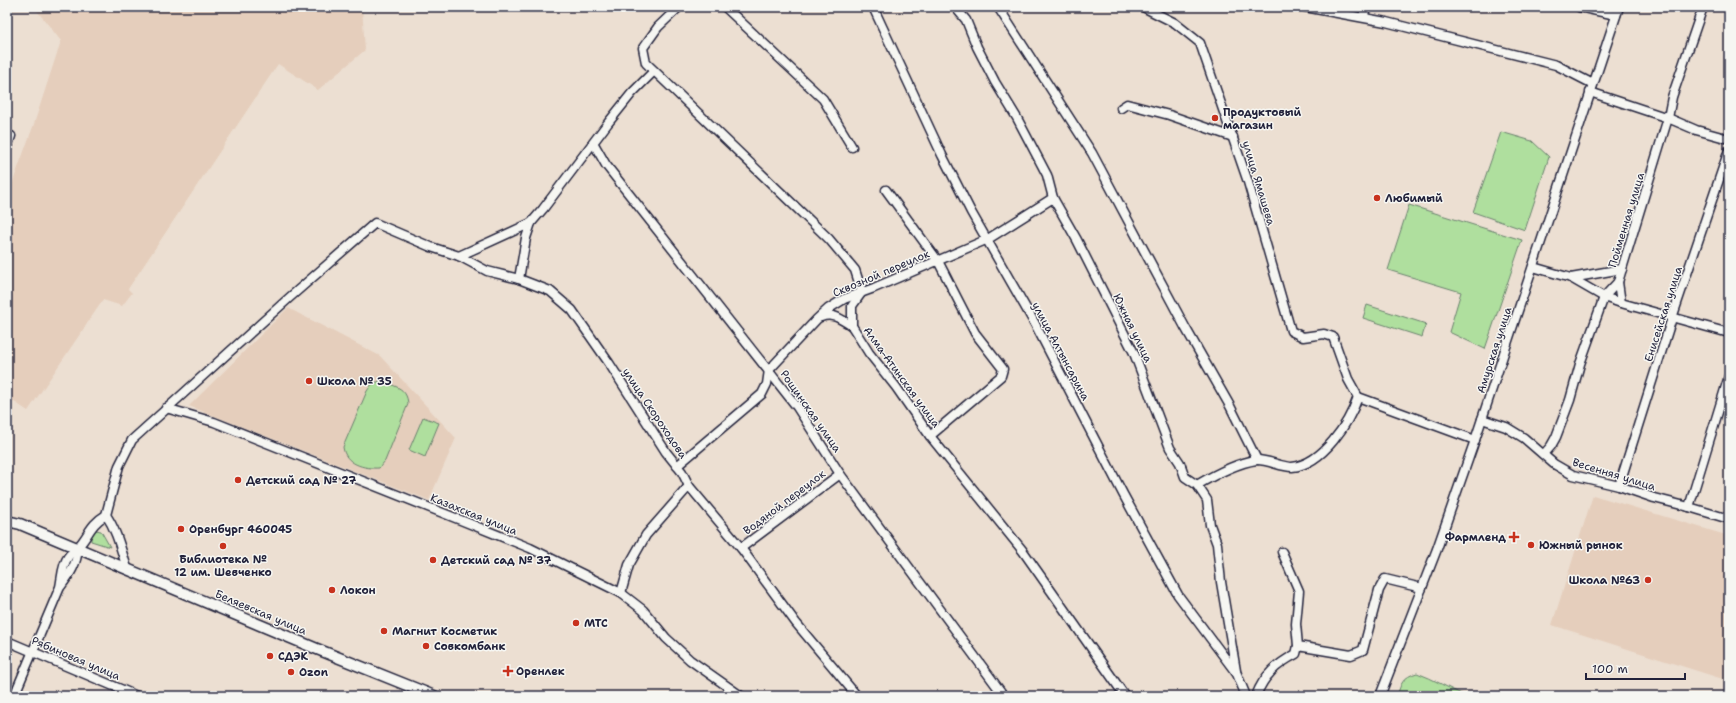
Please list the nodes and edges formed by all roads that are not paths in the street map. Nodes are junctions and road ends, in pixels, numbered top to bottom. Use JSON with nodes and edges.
{"nodes":[{"id":1,"x":679,"y":7,"type":"edge"},
{"id":2,"x":725,"y":7,"type":"edge"},
{"id":3,"x":874,"y":7,"type":"edge"},
{"id":4,"x":955,"y":7,"type":"edge"},
{"id":5,"x":998,"y":7,"type":"edge"},
{"id":6,"x":1143,"y":7,"type":"edge"},
{"id":7,"x":1305,"y":7,"type":"edge"},
{"id":8,"x":1363,"y":7,"type":"edge"},
{"id":9,"x":1579,"y":7,"type":"edge"},
{"id":10,"x":1703,"y":7,"type":"edge"},
{"id":11,"x":1617,"y":11,"type":"edge"},
{"id":12,"x":1365,"y":17,"type":"junction"},
{"id":13,"x":654,"y":71,"type":"junction"},
{"id":14,"x":1592,"y":88,"type":"junction"},
{"id":15,"x":1122,"y":108,"type":"dead end"},
{"id":16,"x":1668,"y":118,"type":"junction"},
{"id":17,"x":11,"y":136,"type":"dead end"},
{"id":18,"x":1233,"y":137,"type":"junction"},
{"id":19,"x":1729,"y":139,"type":"edge"},
{"id":20,"x":594,"y":144,"type":"junction"},
{"id":21,"x":852,"y":147,"type":"dead end"},
{"id":22,"x":7,"y":148,"type":"edge"},
{"id":23,"x":1729,"y":150,"type":"edge"},
{"id":24,"x":886,"y":190,"type":"dead end"},
{"id":25,"x":1052,"y":198,"type":"junction"},
{"id":26,"x":531,"y":223,"type":"junction"},
{"id":27,"x":988,"y":239,"type":"junction"},
{"id":28,"x":459,"y":256,"type":"junction"},
{"id":29,"x":938,"y":261,"type":"junction"},
{"id":30,"x":1533,"y":267,"type":"junction"},
{"id":31,"x":1622,"y":269,"type":"junction"},
{"id":32,"x":1571,"y":278,"type":"junction"},
{"id":33,"x":519,"y":279,"type":"junction"},
{"id":34,"x":1618,"y":282,"type":"junction"},
{"id":35,"x":862,"y":292,"type":"junction"},
{"id":36,"x":1604,"y":297,"type":"junction"},
{"id":37,"x":1622,"y":303,"type":"junction"},
{"id":38,"x":1672,"y":318,"type":"junction"},
{"id":39,"x":817,"y":319,"type":"junction"},
{"id":40,"x":852,"y":326,"type":"junction"},
{"id":41,"x":1729,"y":333,"type":"edge"},
{"id":42,"x":769,"y":370,"type":"junction"},
{"id":43,"x":1729,"y":376,"type":"edge"},
{"id":44,"x":1358,"y":396,"type":"junction"},
{"id":45,"x":166,"y":408,"type":"junction"},
{"id":46,"x":1482,"y":419,"type":"junction"},
{"id":47,"x":930,"y":436,"type":"junction"},
{"id":48,"x":1475,"y":440,"type":"junction"},
{"id":49,"x":1544,"y":454,"type":"junction"},
{"id":50,"x":1257,"y":460,"type":"junction"},
{"id":51,"x":678,"y":466,"type":"junction"},
{"id":52,"x":840,"y":474,"type":"junction"},
{"id":53,"x":1197,"y":484,"type":"junction"},
{"id":54,"x":689,"y":486,"type":"junction"},
{"id":55,"x":1619,"y":486,"type":"junction"},
{"id":56,"x":1689,"y":507,"type":"junction"},
{"id":57,"x":7,"y":515,"type":"edge"},
{"id":58,"x":106,"y":515,"type":"junction"},
{"id":59,"x":1729,"y":519,"type":"edge"},
{"id":60,"x":7,"y":520,"type":"edge"},
{"id":61,"x":20,"y":524,"type":"junction"},
{"id":62,"x":78,"y":548,"type":"junction"},
{"id":63,"x":742,"y":548,"type":"junction"},
{"id":64,"x":1282,"y":552,"type":"dead end"},
{"id":65,"x":127,"y":568,"type":"junction"},
{"id":66,"x":1422,"y":588,"type":"junction"},
{"id":67,"x":621,"y":593,"type":"junction"},
{"id":68,"x":7,"y":641,"type":"edge"},
{"id":69,"x":1298,"y":646,"type":"junction"},
{"id":70,"x":32,"y":651,"type":"junction"},
{"id":71,"x":1237,"y":674,"type":"junction"},
{"id":72,"x":14,"y":696,"type":"edge"},
{"id":73,"x":137,"y":696,"type":"edge"},
{"id":74,"x":434,"y":696,"type":"edge"},
{"id":75,"x":741,"y":696,"type":"edge"},
{"id":76,"x":857,"y":696,"type":"edge"},
{"id":77,"x":1004,"y":696,"type":"edge"},
{"id":78,"x":1125,"y":696,"type":"edge"},
{"id":79,"x":1246,"y":696,"type":"edge"},
{"id":80,"x":1256,"y":696,"type":"edge"},
{"id":81,"x":1380,"y":696,"type":"edge"}],
"edges":[{"from":1,"to":13,"type":"street"},
{"from":2,"to":21,"type":"street"},
{"from":3,"to":27,"type":"street","name":"улица Алтынсарина"},
{"from":4,"to":25,"type":"street","name":"Южная улица"},
{"from":5,"to":50,"type":"street"},
{"from":6,"to":18,"type":"street","name":"улица Ямашева"},
{"from":7,"to":12,"type":"street"},
{"from":8,"to":12,"type":"street"},
{"from":9,"to":11,"type":"street"},
{"from":10,"to":16,"type":"street","name":"Пойменная улица"},
{"from":11,"to":14,"type":"street","name":"Амурская улица"},
{"from":12,"to":14,"type":"street"},
{"from":13,"to":20,"type":"street"},
{"from":13,"to":35,"type":"street"},
{"from":14,"to":16,"type":"street"},
{"from":14,"to":30,"type":"street","name":"Амурская улица"},
{"from":15,"to":18,"type":"street"},
{"from":16,"to":19,"type":"street"},
{"from":16,"to":31,"type":"street","name":"Пойменная улица"},
{"from":17,"to":22,"type":"street"},
{"from":18,"to":44,"type":"street","name":"улица Ямашева"},
{"from":20,"to":26,"type":"street"},
{"from":20,"to":42,"type":"street","name":"Рощинская улица"},
{"from":23,"to":38,"type":"street","name":"Енисейская улица"},
{"from":24,"to":29,"type":"street"},
{"from":25,"to":27,"type":"street","name":"Сквозной переулок"},
{"from":25,"to":53,"type":"street","name":"Южная улица"},
{"from":26,"to":28,"type":"street"},
{"from":26,"to":33,"type":"street"},
{"from":27,"to":29,"type":"street","name":"Сквозной переулок"},
{"from":27,"to":71,"type":"street","name":"улица Алтынсарина"},
{"from":28,"to":33,"type":"street","name":"улица Скороходова"},
{"from":28,"to":45,"type":"street","name":"улица Скороходова"},
{"from":29,"to":35,"type":"street","name":"Сквозной переулок"},
{"from":29,"to":47,"type":"street"},
{"from":30,"to":32,"type":"street"},
{"from":30,"to":46,"type":"street","name":"Амурская улица"},
{"from":31,"to":32,"type":"street"},
{"from":31,"to":34,"type":"street","name":"Пойменная улица"},
{"from":32,"to":36,"type":"street"},
{"from":33,"to":51,"type":"street","name":"улица Скороходова"},
{"from":34,"to":36,"type":"street","name":"Пойменная улица"},
{"from":34,"to":37,"type":"street"},
{"from":35,"to":39,"type":"street","name":"Сквозной переулок"},
{"from":35,"to":40,"type":"street","name":"Алма-Атинская улица"},
{"from":36,"to":37,"type":"street"},
{"from":36,"to":49,"type":"street","name":"Пойменная улица"},
{"from":37,"to":38,"type":"street"},
{"from":38,"to":41,"type":"street"},
{"from":38,"to":55,"type":"street","name":"Енисейская улица"},
{"from":39,"to":40,"type":"street"},
{"from":39,"to":42,"type":"street","name":"Сквозной переулок"},
{"from":40,"to":47,"type":"street","name":"Алма-Атинская улица"},
{"from":42,"to":51,"type":"street"},
{"from":42,"to":52,"type":"street","name":"Рощинская улица"},
{"from":43,"to":56,"type":"street"},
{"from":44,"to":48,"type":"street"},
{"from":44,"to":50,"type":"street"},
{"from":45,"to":58,"type":"street"},
{"from":45,"to":67,"type":"street","name":"Казахская улица"},
{"from":46,"to":48,"type":"street","name":"Амурская улица"},
{"from":46,"to":49,"type":"street","name":"Весенняя улица"},
{"from":47,"to":78,"type":"street","name":"Алма-Атинская улица"},
{"from":48,"to":66,"type":"street","name":"Амурская улица"},
{"from":49,"to":55,"type":"street","name":"Весенняя улица"},
{"from":50,"to":53,"type":"street"},
{"from":51,"to":54,"type":"street","name":"улица Скороходова"},
{"from":52,"to":63,"type":"street","name":"Водяной переулок"},
{"from":52,"to":77,"type":"street","name":"Рощинская улица"},
{"from":53,"to":71,"type":"street","name":"Южная улица"},
{"from":54,"to":63,"type":"street","name":"улица Скороходова"},
{"from":54,"to":67,"type":"street"},
{"from":55,"to":56,"type":"street","name":"Весенняя улица"},
{"from":56,"to":59,"type":"street","name":"Весенняя улица"},
{"from":57,"to":61,"type":"main road"},
{"from":58,"to":62,"type":"street"},
{"from":58,"to":65,"type":"street"},
{"from":60,"to":61,"type":"main road"},
{"from":61,"to":62,"type":"main road","name":"Беляевская улица"},
{"from":62,"to":65,"type":"main road","name":"Беляевская улица"},
{"from":62,"to":70,"type":"street"},
{"from":63,"to":76,"type":"street","name":"улица Скороходова"},
{"from":64,"to":69,"type":"street"},
{"from":65,"to":74,"type":"main road","name":"Беляевская улица"},
{"from":66,"to":69,"type":"street"},
{"from":66,"to":81,"type":"street","name":"Амурская улица"},
{"from":67,"to":75,"type":"street","name":"Казахская улица"},
{"from":68,"to":70,"type":"street","name":"Рябиновая улица"},
{"from":69,"to":80,"type":"street"},
{"from":70,"to":72,"type":"street"},
{"from":70,"to":73,"type":"street","name":"Рябиновая улица"},
{"from":71,"to":79,"type":"street","name":"улица Алтынсарина"}]}
